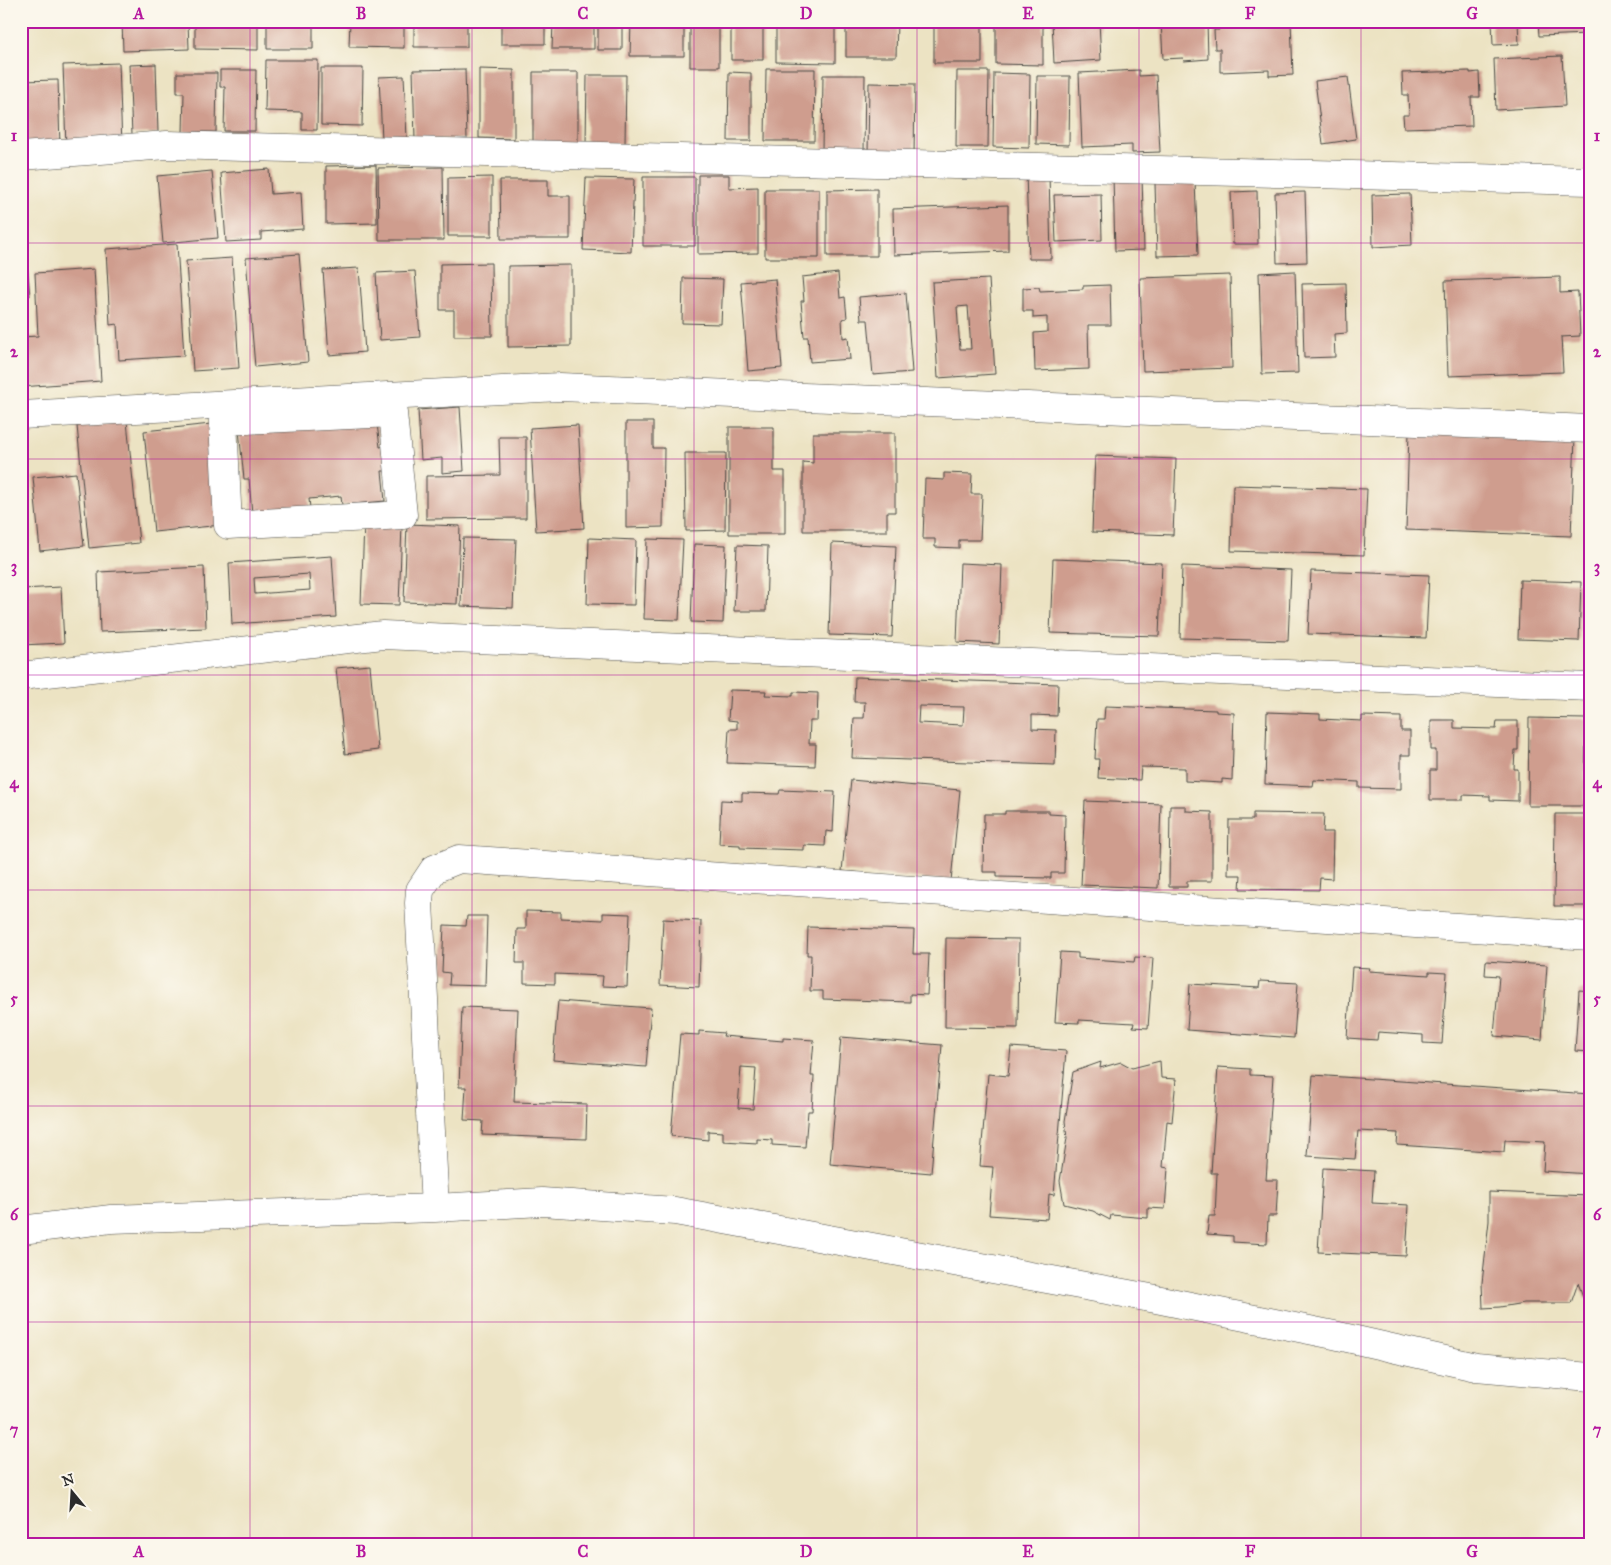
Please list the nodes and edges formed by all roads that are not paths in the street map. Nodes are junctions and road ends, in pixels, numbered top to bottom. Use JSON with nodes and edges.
{"nodes":[{"id":1,"x":21,"y":156,"type":"edge"},
{"id":2,"x":1590,"y":181,"type":"edge"},
{"id":3,"x":305,"y":408,"type":"junction"},
{"id":4,"x":21,"y":415,"type":"edge"},
{"id":5,"x":1590,"y":428,"type":"edge"},
{"id":6,"x":21,"y":676,"type":"edge"},
{"id":7,"x":1590,"y":687,"type":"edge"},
{"id":8,"x":1590,"y":936,"type":"edge"},
{"id":9,"x":435,"y":1208,"type":"junction"},
{"id":10,"x":21,"y":1230,"type":"edge"},
{"id":11,"x":1590,"y":1377,"type":"edge"}],
"edges":[{"from":1,"to":2,"type":"street"},
{"from":3,"to":3,"type":"street"},
{"from":3,"to":4,"type":"street"},
{"from":3,"to":5,"type":"street"},
{"from":6,"to":7,"type":"street"},
{"from":8,"to":9,"type":"street"},
{"from":9,"to":10,"type":"street"},
{"from":9,"to":11,"type":"street"}]}
